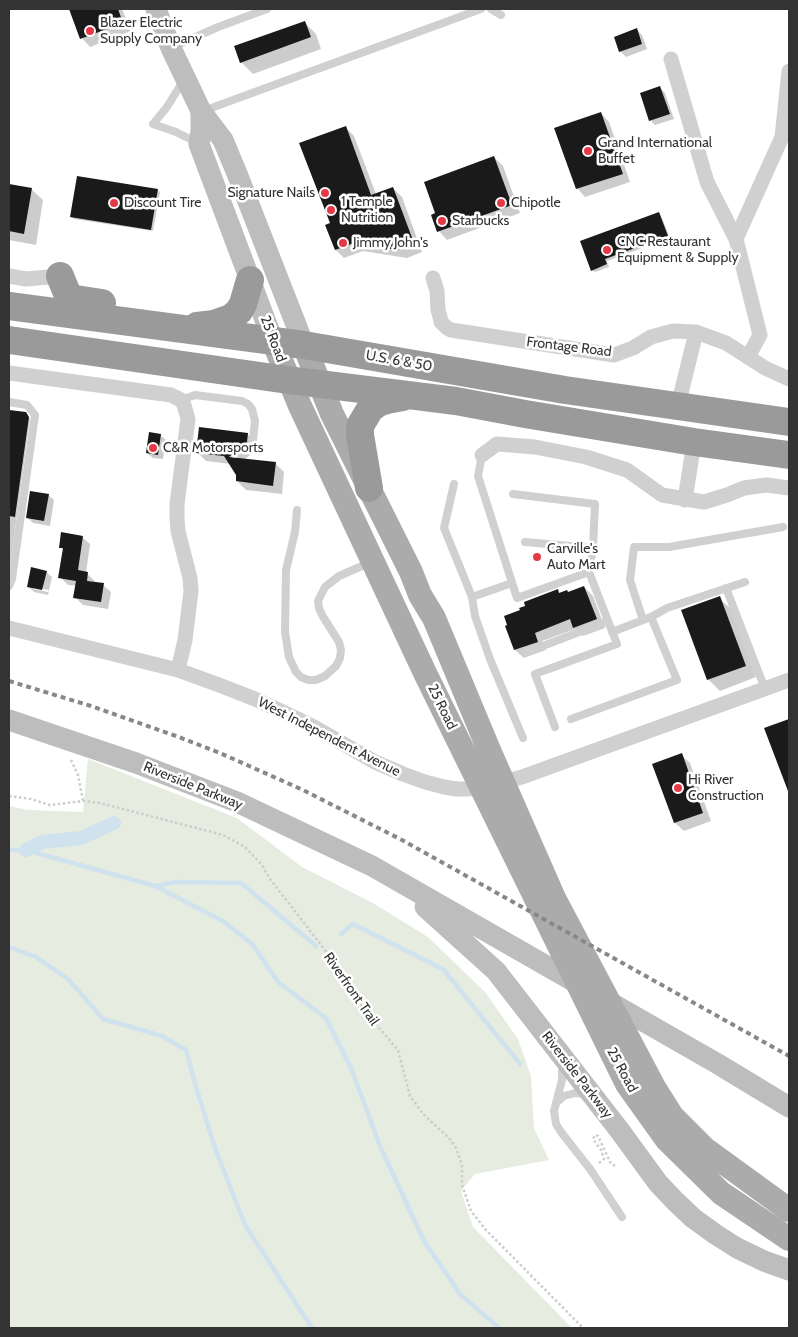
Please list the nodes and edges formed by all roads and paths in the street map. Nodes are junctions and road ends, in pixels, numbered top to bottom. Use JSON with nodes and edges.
{"nodes":[{"id":1,"x":156,"y":9,"type":"edge"},
{"id":2,"x":267,"y":9,"type":"edge"},
{"id":3,"x":481,"y":9,"type":"edge"},
{"id":4,"x":491,"y":9,"type":"edge"},
{"id":5,"x":501,"y":14,"type":"dead end"},
{"id":6,"x":171,"y":48,"type":"junction"},
{"id":7,"x":671,"y":59,"type":"dead end"},
{"id":8,"x":789,"y":71,"type":"edge"},
{"id":9,"x":185,"y":78,"type":"junction"},
{"id":10,"x":201,"y":111,"type":"junction"},
{"id":11,"x":199,"y":144,"type":"junction"},
{"id":12,"x":736,"y":239,"type":"junction"},
{"id":13,"x":9,"y":276,"type":"edge"},
{"id":14,"x":60,"y":276,"type":"joint"},
{"id":15,"x":433,"y":278,"type":"dead end"},
{"id":16,"x":250,"y":280,"type":"junction"},
{"id":17,"x":9,"y":306,"type":"edge"},
{"id":18,"x":62,"y":313,"type":"junction"},
{"id":19,"x":9,"y":320,"type":"edge"},
{"id":20,"x":166,"y":327,"type":"junction"},
{"id":21,"x":696,"y":332,"type":"junction"},
{"id":22,"x":9,"y":340,"type":"edge"},
{"id":23,"x":273,"y":341,"type":"junction"},
{"id":24,"x":304,"y":345,"type":"junction"},
{"id":25,"x":748,"y":357,"type":"junction"},
{"id":26,"x":9,"y":373,"type":"edge"},
{"id":27,"x":789,"y":379,"type":"edge"},
{"id":28,"x":288,"y":380,"type":"junction"},
{"id":29,"x":319,"y":383,"type":"junction"},
{"id":30,"x":181,"y":400,"type":"junction"},
{"id":31,"x":456,"y":401,"type":"junction"},
{"id":32,"x":9,"y":402,"type":"edge"},
{"id":33,"x":678,"y":406,"type":"junction"},
{"id":34,"x":525,"y":414,"type":"junction"},
{"id":35,"x":789,"y":422,"type":"edge"},
{"id":36,"x":789,"y":437,"type":"edge"},
{"id":37,"x":694,"y":442,"type":"junction"},
{"id":38,"x":252,"y":448,"type":"dead end"},
{"id":39,"x":482,"y":455,"type":"joint"},
{"id":40,"x":789,"y":455,"type":"edge"},
{"id":41,"x":454,"y":484,"type":"dead end"},
{"id":42,"x":369,"y":488,"type":"junction"},
{"id":43,"x":789,"y":488,"type":"edge"},
{"id":44,"x":513,"y":494,"type":"dead end"},
{"id":45,"x":685,"y":500,"type":"junction"},
{"id":46,"x":297,"y":510,"type":"dead end"},
{"id":47,"x":783,"y":527,"type":"dead end"},
{"id":48,"x":525,"y":542,"type":"dead end"},
{"id":49,"x":593,"y":548,"type":"junction"},
{"id":50,"x":373,"y":561,"type":"junction"},
{"id":51,"x":589,"y":572,"type":"junction"},
{"id":52,"x":745,"y":582,"type":"dead end"},
{"id":53,"x":512,"y":583,"type":"junction"},
{"id":54,"x":9,"y":586,"type":"edge"},
{"id":55,"x":726,"y":588,"type":"junction"},
{"id":56,"x":472,"y":597,"type":"junction"},
{"id":57,"x":648,"y":618,"type":"junction"},
{"id":58,"x":608,"y":622,"type":"junction"},
{"id":59,"x":9,"y":628,"type":"edge"},
{"id":60,"x":612,"y":632,"type":"junction"},
{"id":61,"x":527,"y":652,"type":"dead end"},
{"id":62,"x":178,"y":670,"type":"junction"},
{"id":63,"x":789,"y":680,"type":"edge"},
{"id":64,"x":765,"y":689,"type":"junction"},
{"id":65,"x":571,"y":719,"type":"dead end"},
{"id":66,"x":9,"y":720,"type":"edge"},
{"id":67,"x":555,"y":727,"type":"dead end"},
{"id":68,"x":523,"y":738,"type":"dead end"},
{"id":69,"x":70,"y":759,"type":"dead end"},
{"id":70,"x":9,"y":796,"type":"edge"},
{"id":71,"x":83,"y":801,"type":"junction"},
{"id":72,"x":372,"y":866,"type":"junction"},
{"id":73,"x":560,"y":1054,"type":"junction"},
{"id":74,"x":593,"y":1097,"type":"junction"},
{"id":75,"x":556,"y":1103,"type":"junction"},
{"id":76,"x":789,"y":1107,"type":"edge"},
{"id":77,"x":599,"y":1163,"type":"dead end"},
{"id":78,"x":616,"y":1166,"type":"dead end"},
{"id":79,"x":763,"y":1191,"type":"junction"},
{"id":80,"x":789,"y":1203,"type":"edge"},
{"id":81,"x":789,"y":1210,"type":"edge"},
{"id":82,"x":622,"y":1217,"type":"dead end"},
{"id":83,"x":788,"y":1237,"type":"edge"},
{"id":84,"x":789,"y":1270,"type":"edge"},
{"id":85,"x":583,"y":1328,"type":"edge"}],
"edges":[{"from":1,"to":6,"type":"main road","name":"25 Road"},
{"from":2,"to":6,"type":"lane"},
{"from":3,"to":10,"type":"lane"},
{"from":4,"to":5,"type":"lane"},
{"from":6,"to":9,"type":"main road","name":"25 Road"},
{"from":7,"to":12,"type":"street"},
{"from":8,"to":12,"type":"street"},
{"from":9,"to":10,"type":"main road","name":"25 Road"},
{"from":9,"to":11,"type":"lane"},
{"from":10,"to":11,"type":"main road","name":"25 Road"},
{"from":10,"to":24,"type":"main road","name":"25 Road"},
{"from":11,"to":16,"type":"main road","name":"25 Road"},
{"from":12,"to":25,"type":"street"},
{"from":13,"to":14,"type":"street"},
{"from":14,"to":20,"type":"highway"},
{"from":15,"to":21,"type":"street","name":"Frontage Road"},
{"from":16,"to":20,"type":"highway"},
{"from":16,"to":23,"type":"main road","name":"25 Road"},
{"from":17,"to":18,"type":"highway","name":"U.S. 6 & 50"},
{"from":18,"to":19,"type":"highway"},
{"from":18,"to":20,"type":"highway","name":"U.S. 6 & 50"},
{"from":20,"to":23,"type":"highway","name":"U.S. 6 & 50"},
{"from":21,"to":25,"type":"street","name":"Frontage Road"},
{"from":21,"to":33,"type":"street"},
{"from":22,"to":28,"type":"highway"},
{"from":23,"to":24,"type":"highway","name":"U.S. 6 & 50"},
{"from":23,"to":28,"type":"main road","name":"25 Road"},
{"from":24,"to":29,"type":"main road","name":"25 Road"},
{"from":24,"to":33,"type":"highway","name":"U.S. 6 & 50"},
{"from":25,"to":27,"type":"street","name":"Frontage Road"},
{"from":26,"to":30,"type":"street"},
{"from":28,"to":29,"type":"highway"},
{"from":28,"to":50,"type":"main road","name":"25 Road"},
{"from":29,"to":31,"type":"highway"},
{"from":29,"to":42,"type":"main road","name":"25 Road"},
{"from":30,"to":38,"type":"lane"},
{"from":30,"to":62,"type":"street"},
{"from":31,"to":34,"type":"highway"},
{"from":31,"to":42,"type":"highway"},
{"from":32,"to":54,"type":"lane"},
{"from":33,"to":34,"type":"highway"},
{"from":33,"to":35,"type":"highway","name":"U.S. 6 & 50"},
{"from":34,"to":37,"type":"highway"},
{"from":36,"to":37,"type":"highway"},
{"from":37,"to":40,"type":"highway"},
{"from":37,"to":45,"type":"street"},
{"from":39,"to":45,"type":"street"},
{"from":39,"to":53,"type":"lane"},
{"from":41,"to":56,"type":"lane"},
{"from":42,"to":79,"type":"main road","name":"25 Road"},
{"from":43,"to":45,"type":"street"},
{"from":44,"to":49,"type":"lane"},
{"from":46,"to":50,"type":"lane"},
{"from":47,"to":57,"type":"lane"},
{"from":48,"to":49,"type":"lane"},
{"from":49,"to":51,"type":"lane"},
{"from":50,"to":83,"type":"main road","name":"25 Road"},
{"from":51,"to":53,"type":"lane"},
{"from":51,"to":58,"type":"lane"},
{"from":52,"to":55,"type":"lane"},
{"from":53,"to":56,"type":"lane"},
{"from":55,"to":57,"type":"lane"},
{"from":55,"to":64,"type":"lane"},
{"from":56,"to":68,"type":"lane"},
{"from":57,"to":60,"type":"lane"},
{"from":57,"to":65,"type":"lane"},
{"from":58,"to":60,"type":"lane"},
{"from":58,"to":61,"type":"lane"},
{"from":59,"to":62,"type":"street","name":"West Independent Avenue"},
{"from":60,"to":67,"type":"lane"},
{"from":62,"to":64,"type":"street","name":"West Independent Avenue"},
{"from":63,"to":64,"type":"street","name":"West Independent Avenue"},
{"from":66,"to":72,"type":"main road","name":"Riverside Parkway"},
{"from":69,"to":71,"type":"path"},
{"from":70,"to":71,"type":"path","name":"Riverfront Trail"},
{"from":71,"to":85,"type":"path","name":"Riverfront Trail"},
{"from":72,"to":73,"type":"main road","name":"Riverside Parkway"},
{"from":72,"to":76,"type":"main road","name":"Riverside Parkway"},
{"from":73,"to":74,"type":"main road","name":"Riverside Parkway"},
{"from":73,"to":75,"type":"lane"},
{"from":74,"to":75,"type":"lane"},
{"from":74,"to":84,"type":"main road","name":"Riverside Parkway"},
{"from":75,"to":82,"type":"lane"},
{"from":77,"to":78,"type":"path"},
{"from":79,"to":80,"type":"main road"},
{"from":79,"to":81,"type":"main road","name":"25 Road"}]}
